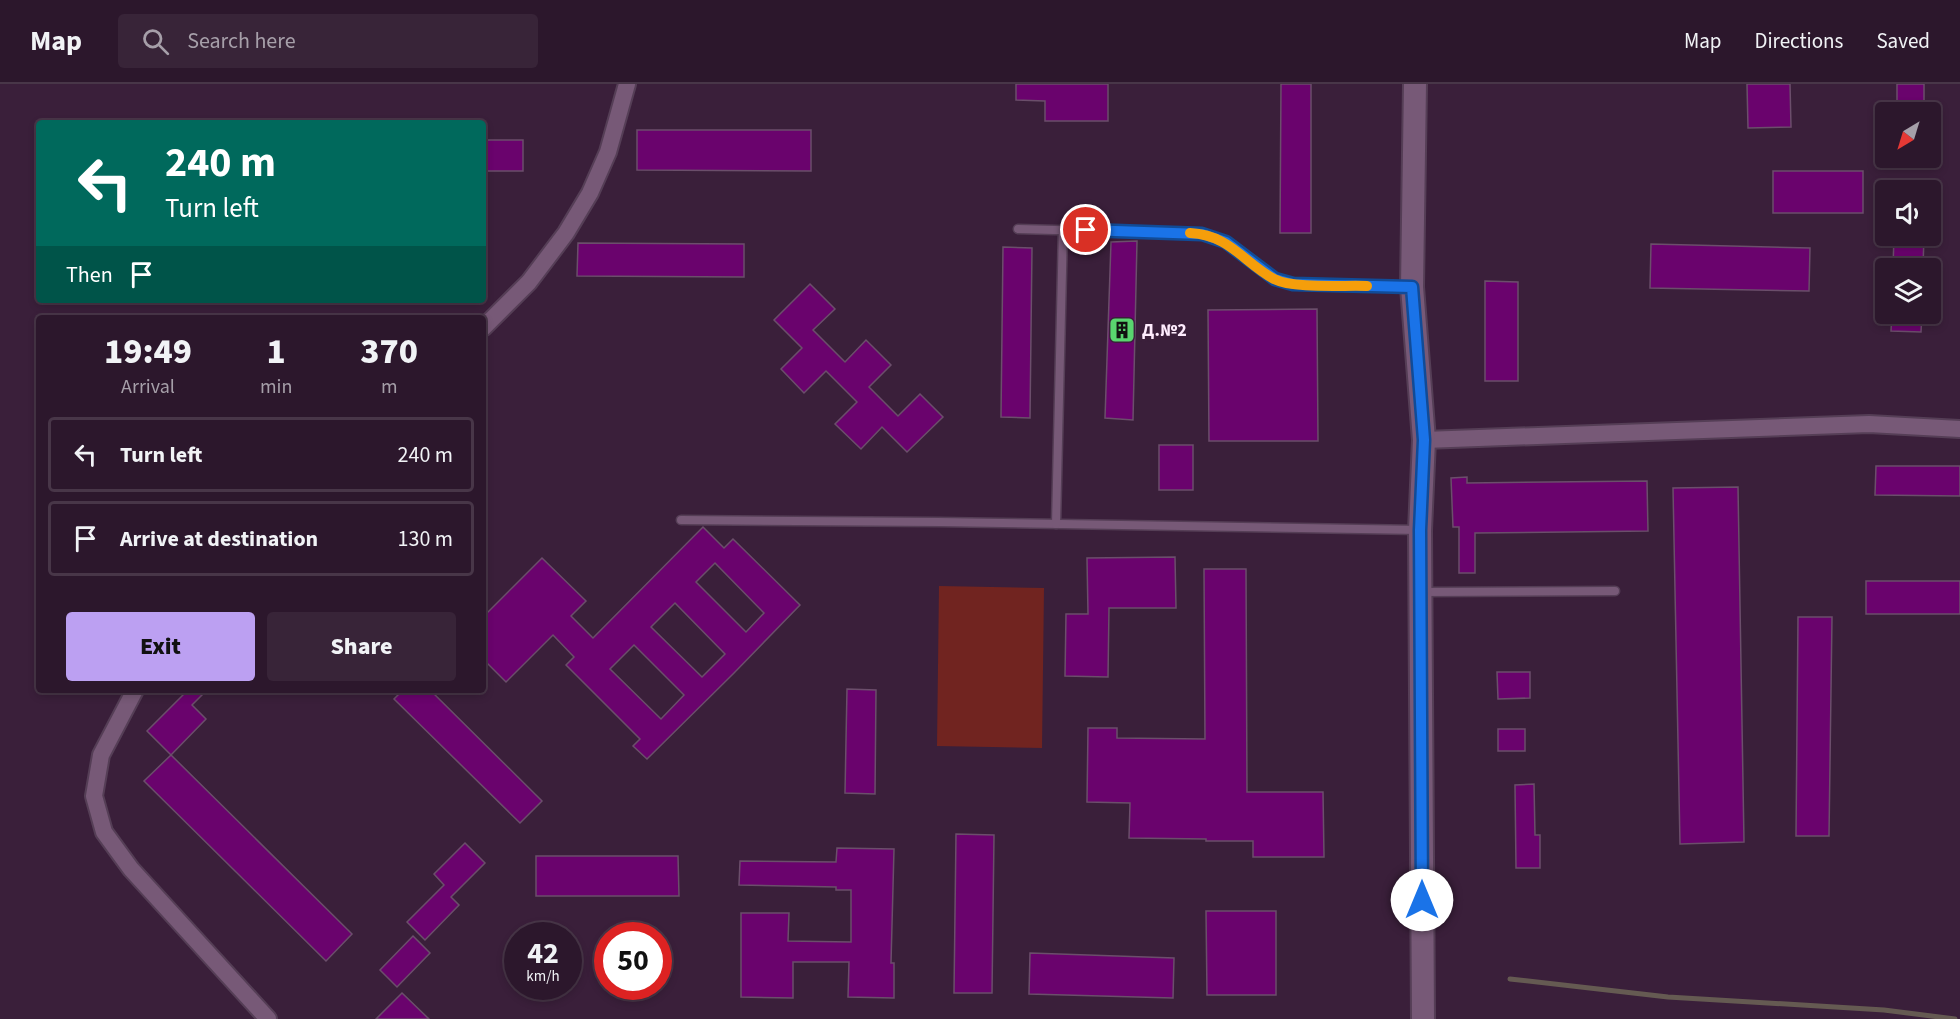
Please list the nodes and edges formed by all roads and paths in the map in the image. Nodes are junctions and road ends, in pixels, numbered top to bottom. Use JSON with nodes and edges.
{"nodes":[{"id":1,"x":627,"y":84,"type":"edge"},
{"id":2,"x":1415,"y":84,"type":"edge"},
{"id":3,"x":1018,"y":229,"type":"dead end"},
{"id":4,"x":1063,"y":229,"type":"junction"},
{"id":5,"x":1412,"y":287,"type":"junction"},
{"id":6,"x":486,"y":325,"type":"edge"},
{"id":7,"x":1960,"y":429,"type":"edge"},
{"id":8,"x":1424,"y":440,"type":"junction"},
{"id":9,"x":681,"y":520,"type":"dead end"},
{"id":10,"x":1056,"y":524,"type":"junction"},
{"id":11,"x":1420,"y":530,"type":"junction"},
{"id":12,"x":1615,"y":591,"type":"dead end"},
{"id":13,"x":1421,"y":592,"type":"junction"},
{"id":14,"x":133,"y":693,"type":"edge"},
{"id":15,"x":268,"y":1019,"type":"edge"},
{"id":16,"x":1423,"y":1019,"type":"edge"}],
"edges":[{"from":1,"to":6,"type":"street"},
{"from":2,"to":5,"type":"main road"},
{"from":3,"to":4,"type":"lane"},
{"from":4,"to":5,"type":"lane"},
{"from":4,"to":10,"type":"lane"},
{"from":5,"to":8,"type":"main road"},
{"from":7,"to":8,"type":"street"},
{"from":8,"to":11,"type":"main road"},
{"from":9,"to":10,"type":"lane"},
{"from":10,"to":11,"type":"lane"},
{"from":11,"to":13,"type":"main road"},
{"from":12,"to":13,"type":"lane"},
{"from":13,"to":16,"type":"main road"},
{"from":14,"to":15,"type":"street"}]}
